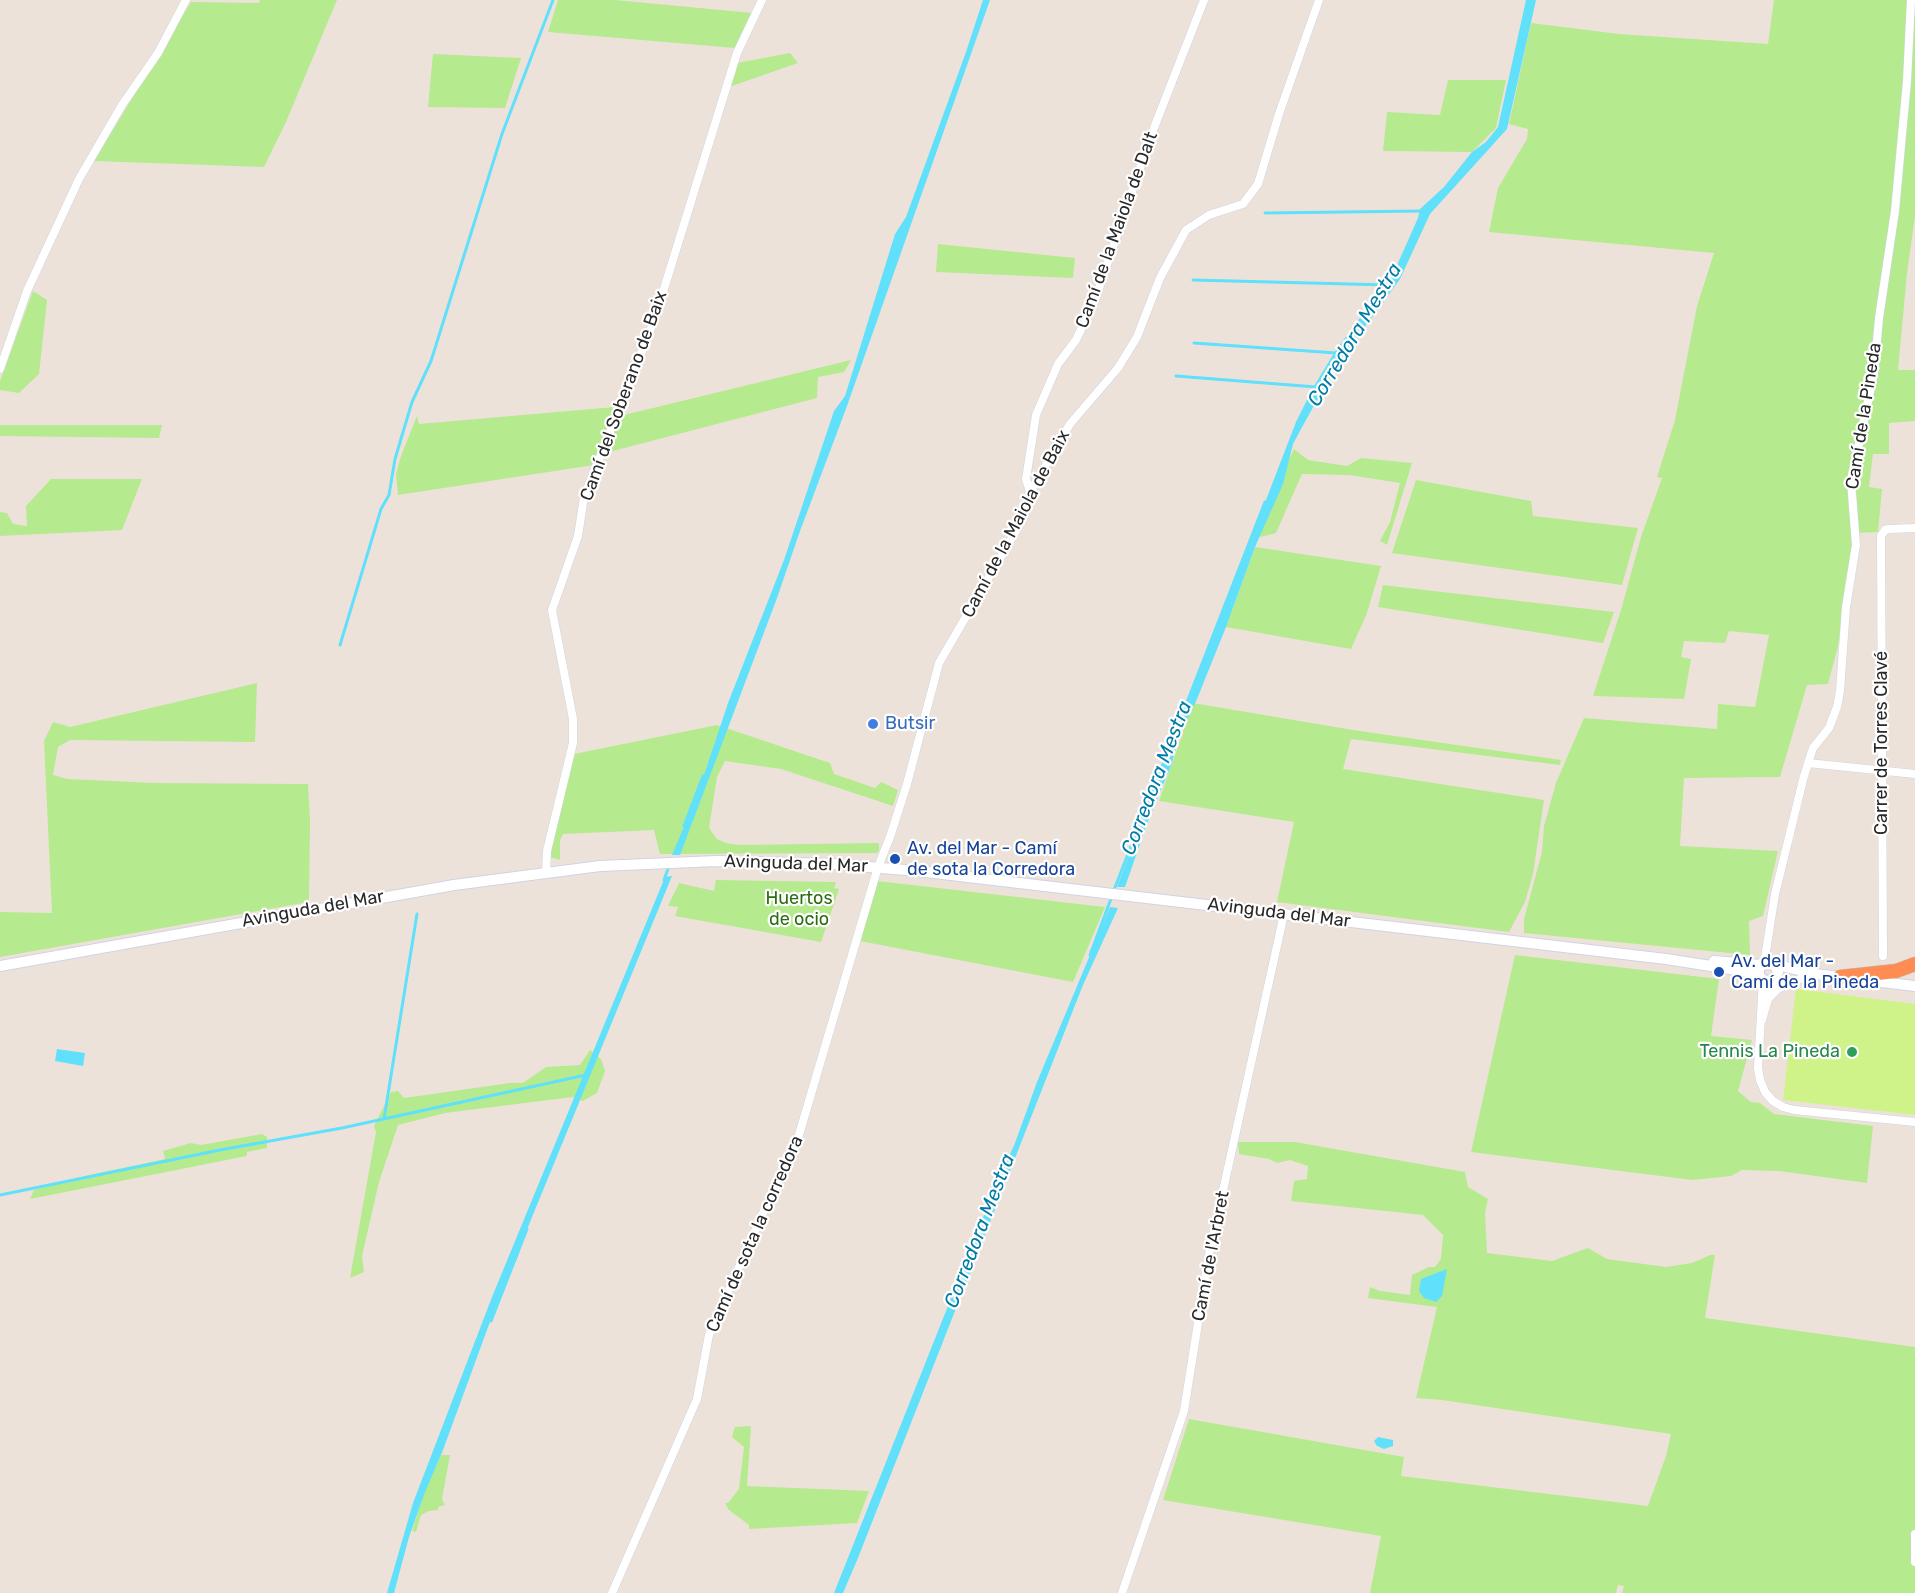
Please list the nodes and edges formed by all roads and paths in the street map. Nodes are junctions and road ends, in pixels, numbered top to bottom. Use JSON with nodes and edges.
{"nodes":[{"id":1,"x":186,"y":0,"type":"edge"},
{"id":2,"x":762,"y":0,"type":"edge"},
{"id":3,"x":1204,"y":0,"type":"edge"},
{"id":4,"x":1319,"y":0,"type":"edge"},
{"id":5,"x":1911,"y":0,"type":"edge"},
{"id":6,"x":0,"y":369,"type":"edge"},
{"id":7,"x":1030,"y":492,"type":"junction"},
{"id":8,"x":1915,"y":528,"type":"edge"},
{"id":9,"x":1808,"y":763,"type":"junction"},
{"id":10,"x":1882,"y":770,"type":"junction"},
{"id":11,"x":1915,"y":774,"type":"edge"},
{"id":12,"x":878,"y":867,"type":"junction"},
{"id":13,"x":546,"y":872,"type":"junction"},
{"id":14,"x":1284,"y":914,"type":"junction"},
{"id":15,"x":1883,"y":956,"type":"dead end"},
{"id":16,"x":1915,"y":964,"type":"edge"},
{"id":17,"x":0,"y":966,"type":"edge"},
{"id":18,"x":1764,"y":970,"type":"junction"},
{"id":19,"x":1815,"y":974,"type":"junction"},
{"id":20,"x":1840,"y":977,"type":"junction"},
{"id":21,"x":1776,"y":978,"type":"junction"},
{"id":22,"x":1915,"y":986,"type":"edge"},
{"id":23,"x":1769,"y":998,"type":"junction"},
{"id":24,"x":1762,"y":1022,"type":"junction"},
{"id":25,"x":1915,"y":1122,"type":"edge"},
{"id":26,"x":1915,"y":1534,"type":"edge"},
{"id":27,"x":1915,"y":1562,"type":"edge"},
{"id":28,"x":612,"y":1593,"type":"edge"},
{"id":29,"x":1122,"y":1593,"type":"edge"}],
"edges":[{"from":1,"to":6,"type":"street"},
{"from":2,"to":13,"type":"street","name":"Camí del Soberano de Baix"},
{"from":3,"to":7,"type":"street","name":"Camí de la Maiola de Dalt"},
{"from":4,"to":7,"type":"street","name":"Camí de la Maiola de Baix"},
{"from":5,"to":9,"type":"street","name":"Camí de la Pineda"},
{"from":7,"to":12,"type":"street","name":"Camí de la Maiola de Baix"},
{"from":8,"to":10,"type":"street","name":"Carrer de Torres Clavé"},
{"from":9,"to":10,"type":"street"},
{"from":9,"to":18,"type":"street","name":"Camí de la Pineda"},
{"from":10,"to":11,"type":"street"},
{"from":10,"to":15,"type":"street","name":"Carrer de Torres Clavé"},
{"from":12,"to":13,"type":"street","name":"Avinguda del Mar"},
{"from":12,"to":14,"type":"street","name":"Avinguda del Mar"},
{"from":12,"to":28,"type":"street","name":"Camí de sota la corredora"},
{"from":13,"to":17,"type":"street","name":"Avinguda del Mar"},
{"from":14,"to":18,"type":"street","name":"Avinguda del Mar"},
{"from":14,"to":29,"type":"street","name":"Camí de l'Arbret"},
{"from":16,"to":20,"type":"highway"},
{"from":18,"to":19,"type":"street","name":"Avinguda del Mar"},
{"from":18,"to":21,"type":"street"},
{"from":18,"to":24,"type":"street","name":"Camí de la Pineda"},
{"from":19,"to":20,"type":"street","name":"Avinguda del Mar"},
{"from":19,"to":21,"type":"street","name":"Avinguda del Mar"},
{"from":19,"to":23,"type":"street"},
{"from":20,"to":22,"type":"street","name":"Avinguda del Mar"},
{"from":21,"to":23,"type":"street","name":"Camí de la Pineda"},
{"from":23,"to":24,"type":"street","name":"Camí de la Pineda"},
{"from":24,"to":25,"type":"street","name":"Camí de la Pineda"},
{"from":26,"to":27,"type":"street"}]}
